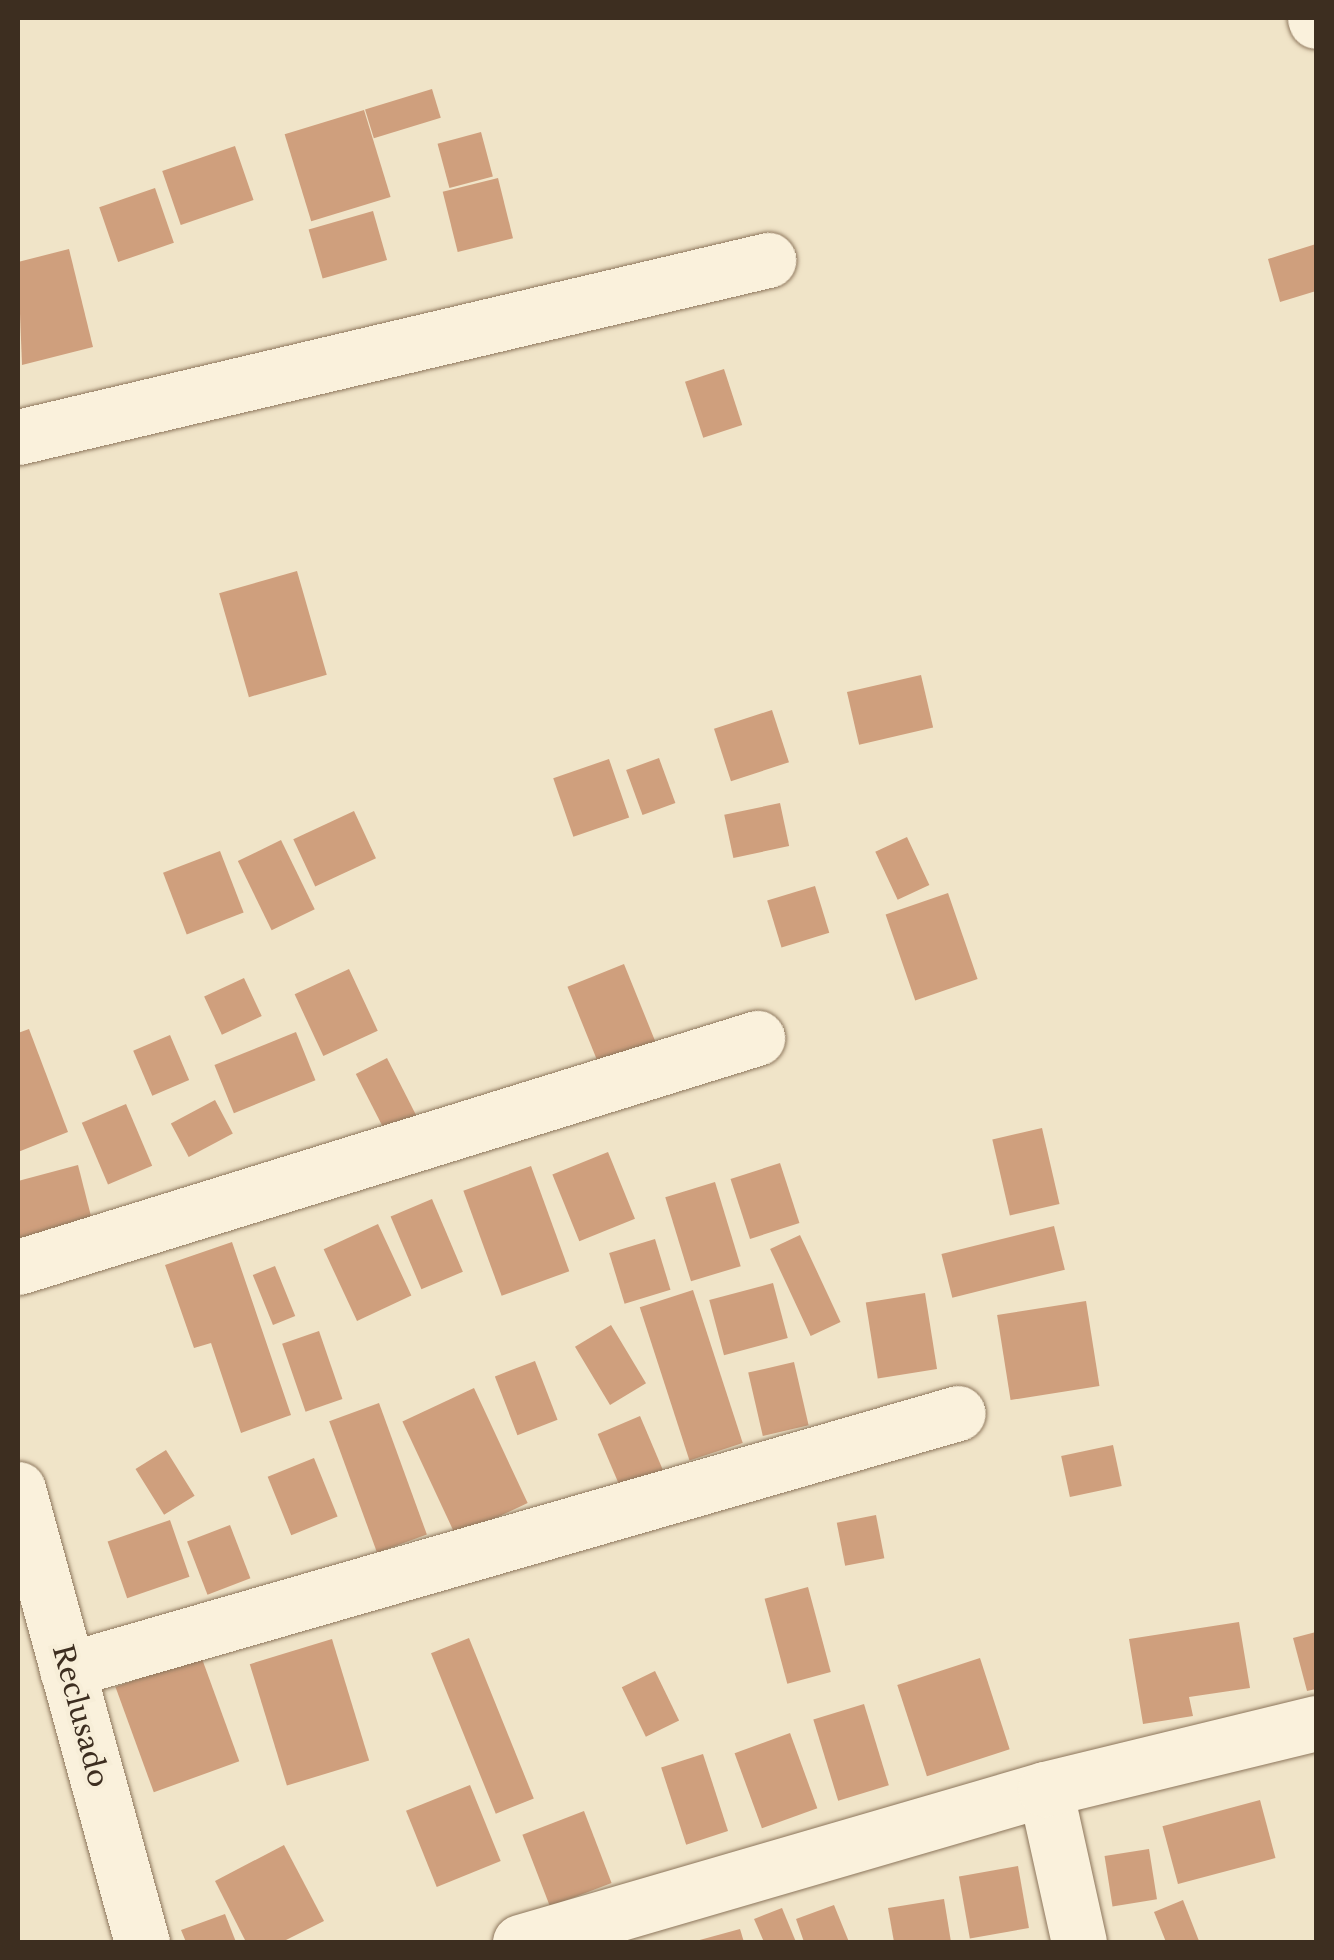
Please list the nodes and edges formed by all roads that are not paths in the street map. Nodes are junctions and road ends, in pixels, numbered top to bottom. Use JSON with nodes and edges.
{"nodes":[{"id":1,"x":768,"y":260,"type":"dead end"},
{"id":2,"x":18,"y":437,"type":"edge"},
{"id":3,"x":757,"y":1038,"type":"dead end"},
{"id":4,"x":18,"y":1267,"type":"edge"},
{"id":5,"x":958,"y":1413,"type":"dead end"},
{"id":6,"x":18,"y":1489,"type":"edge"},
{"id":7,"x":67,"y":1670,"type":"junction"},
{"id":8,"x":1316,"y":1723,"type":"edge"},
{"id":9,"x":1045,"y":1789,"type":"junction"},
{"id":10,"x":142,"y":1942,"type":"edge"},
{"id":11,"x":520,"y":1942,"type":"edge"},
{"id":12,"x":1079,"y":1942,"type":"edge"}],
"edges":[{"from":1,"to":2,"type":"street"},
{"from":3,"to":4,"type":"street"},
{"from":5,"to":7,"type":"street"},
{"from":6,"to":7,"type":"street","name":"Reclusado"},
{"from":7,"to":10,"type":"street","name":"Reclusado"},
{"from":8,"to":9,"type":"street"},
{"from":9,"to":11,"type":"street"},
{"from":9,"to":12,"type":"street"}]}
